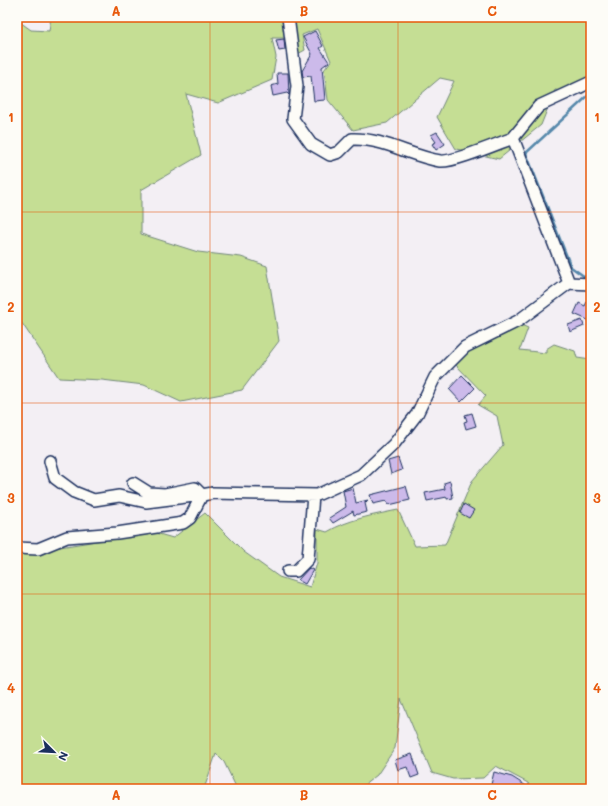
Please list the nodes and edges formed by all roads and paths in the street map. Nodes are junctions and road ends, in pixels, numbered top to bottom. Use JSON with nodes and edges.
{"nodes":[{"id":1,"x":288,"y":17,"type":"edge"},
{"id":2,"x":591,"y":82,"type":"edge"},
{"id":3,"x":513,"y":138,"type":"junction"},
{"id":4,"x":569,"y":283,"type":"junction"},
{"id":5,"x":591,"y":284,"type":"edge"},
{"id":6,"x":50,"y":461,"type":"dead end"},
{"id":7,"x":133,"y":483,"type":"dead end"},
{"id":8,"x":202,"y":495,"type":"junction"},
{"id":9,"x":313,"y":495,"type":"junction"},
{"id":10,"x":17,"y":548,"type":"edge"},
{"id":11,"x":288,"y":571,"type":"dead end"}],
"edges":[{"from":1,"to":3,"type":"street"},
{"from":2,"to":3,"type":"street"},
{"from":3,"to":4,"type":"street"},
{"from":4,"to":5,"type":"street"},
{"from":4,"to":9,"type":"street"},
{"from":6,"to":8,"type":"street"},
{"from":7,"to":8,"type":"street"},
{"from":8,"to":9,"type":"street"},
{"from":8,"to":10,"type":"street"},
{"from":9,"to":11,"type":"street"}]}
